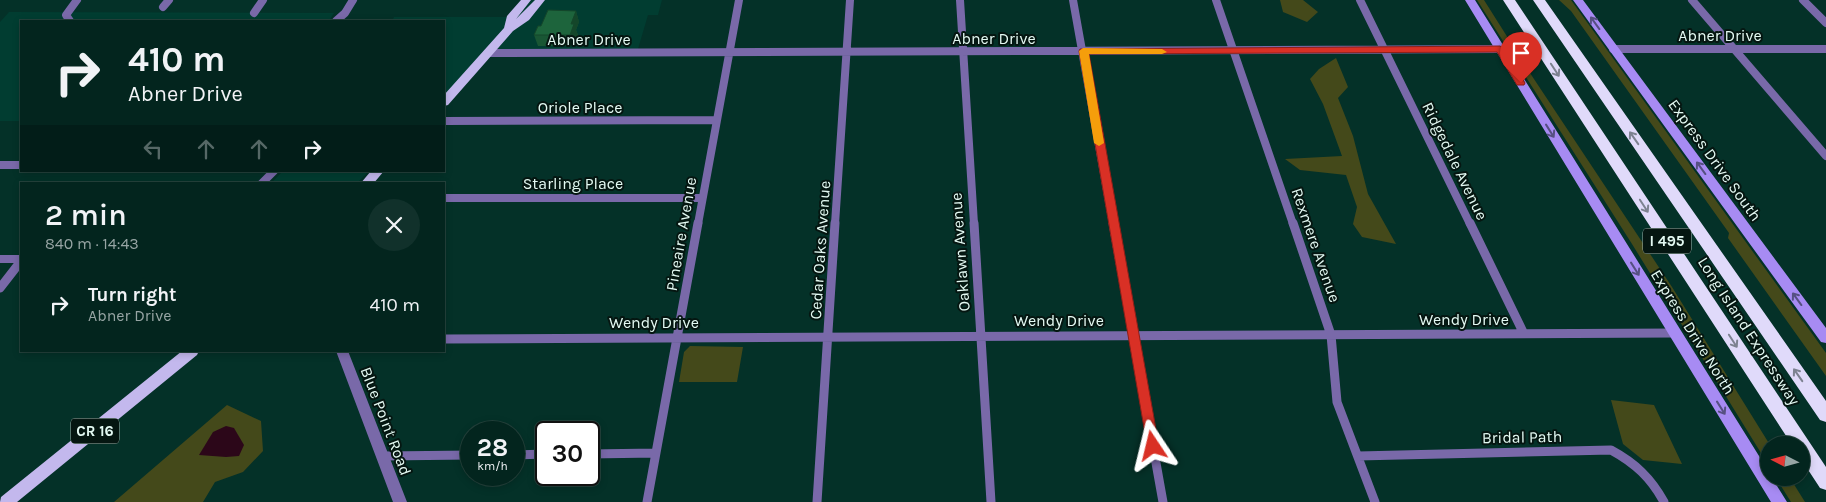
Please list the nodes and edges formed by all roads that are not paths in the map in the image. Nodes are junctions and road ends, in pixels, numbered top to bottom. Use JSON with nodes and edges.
{"nodes":[{"id":1,"x":77,"y":0,"type":"edge"},
{"id":2,"x":169,"y":0,"type":"edge"},
{"id":3,"x":263,"y":0,"type":"edge"},
{"id":4,"x":353,"y":0,"type":"edge"},
{"id":5,"x":526,"y":0,"type":"edge"},
{"id":6,"x":540,"y":0,"type":"edge"},
{"id":7,"x":738,"y":0,"type":"edge"},
{"id":8,"x":850,"y":0,"type":"edge"},
{"id":9,"x":960,"y":0,"type":"edge"},
{"id":10,"x":1073,"y":0,"type":"edge"},
{"id":11,"x":1216,"y":0,"type":"edge"},
{"id":12,"x":1360,"y":0,"type":"edge"},
{"id":13,"x":1470,"y":0,"type":"edge"},
{"id":14,"x":1509,"y":0,"type":"edge"},
{"id":15,"x":1539,"y":0,"type":"edge"},
{"id":16,"x":1578,"y":0,"type":"edge"},
{"id":17,"x":1692,"y":0,"type":"edge"},
{"id":18,"x":1803,"y":0,"type":"edge"},
{"id":19,"x":163,"y":7,"type":"dead end"},
{"id":20,"x":254,"y":13,"type":"dead end"},
{"id":21,"x":70,"y":20,"type":"edge"},
{"id":22,"x":337,"y":20,"type":"edge"},
{"id":23,"x":1826,"y":23,"type":"edge"},
{"id":24,"x":509,"y":29,"type":"junction"},
{"id":25,"x":1613,"y":48,"type":"junction"},
{"id":26,"x":1734,"y":48,"type":"junction"},
{"id":27,"x":1500,"y":49,"type":"junction"},
{"id":28,"x":1826,"y":49,"type":"edge"},
{"id":29,"x":1384,"y":50,"type":"junction"},
{"id":30,"x":1083,"y":51,"type":"junction"},
{"id":31,"x":963,"y":52,"type":"junction"},
{"id":32,"x":1234,"y":52,"type":"junction"},
{"id":33,"x":488,"y":53,"type":"junction"},
{"id":34,"x":729,"y":53,"type":"junction"},
{"id":35,"x":848,"y":53,"type":"junction"},
{"id":36,"x":445,"y":101,"type":"edge"},
{"id":37,"x":716,"y":120,"type":"junction"},
{"id":38,"x":445,"y":121,"type":"edge"},
{"id":39,"x":1826,"y":156,"type":"edge"},
{"id":40,"x":20,"y":165,"type":"edge"},
{"id":41,"x":0,"y":166,"type":"edge"},
{"id":42,"x":273,"y":172,"type":"edge"},
{"id":43,"x":377,"y":172,"type":"edge"},
{"id":44,"x":263,"y":182,"type":"edge"},
{"id":45,"x":368,"y":182,"type":"edge"},
{"id":46,"x":445,"y":198,"type":"edge"},
{"id":47,"x":701,"y":198,"type":"junction"},
{"id":48,"x":0,"y":259,"type":"edge"},
{"id":49,"x":20,"y":260,"type":"edge"},
{"id":50,"x":20,"y":261,"type":"edge"},
{"id":51,"x":0,"y":288,"type":"edge"},
{"id":52,"x":1675,"y":333,"type":"junction"},
{"id":53,"x":1524,"y":334,"type":"junction"},
{"id":54,"x":1133,"y":335,"type":"junction"},
{"id":55,"x":1330,"y":335,"type":"junction"},
{"id":56,"x":1825,"y":335,"type":"edge"},
{"id":57,"x":980,"y":336,"type":"junction"},
{"id":58,"x":678,"y":337,"type":"junction"},
{"id":59,"x":445,"y":338,"type":"edge"},
{"id":60,"x":829,"y":338,"type":"junction"},
{"id":61,"x":191,"y":352,"type":"edge"},
{"id":62,"x":342,"y":352,"type":"edge"},
{"id":63,"x":1826,"y":415,"type":"edge"},
{"id":64,"x":656,"y":453,"type":"junction"},
{"id":65,"x":600,"y":454,"type":"edge"},
{"id":66,"x":460,"y":455,"type":"edge"},
{"id":67,"x":384,"y":456,"type":"junction"},
{"id":68,"x":1358,"y":456,"type":"junction"},
{"id":69,"x":1826,"y":482,"type":"edge"},
{"id":70,"x":6,"y":502,"type":"edge"},
{"id":71,"x":400,"y":502,"type":"edge"},
{"id":72,"x":647,"y":502,"type":"edge"},
{"id":73,"x":817,"y":502,"type":"edge"},
{"id":74,"x":991,"y":502,"type":"edge"},
{"id":75,"x":1163,"y":502,"type":"edge"},
{"id":76,"x":1375,"y":502,"type":"edge"},
{"id":77,"x":1664,"y":502,"type":"edge"},
{"id":78,"x":1779,"y":502,"type":"edge"}],
"edges":[{"from":1,"to":21,"type":"street"},
{"from":2,"to":19,"type":"street"},
{"from":3,"to":20,"type":"street"},
{"from":4,"to":22,"type":"street"},
{"from":5,"to":24,"type":"main road"},
{"from":6,"to":24,"type":"main road"},
{"from":7,"to":34,"type":"street","name":"Pineaire Avenue"},
{"from":8,"to":35,"type":"street","name":"Cedar Oaks Avenue"},
{"from":9,"to":31,"type":"street","name":"Oaklawn Avenue"},
{"from":10,"to":30,"type":"street"},
{"from":11,"to":32,"type":"street","name":"Rexmere Avenue"},
{"from":12,"to":29,"type":"street","name":"Ridgedale Avenue"},
{"from":13,"to":27,"type":"main road","name":"Express Drive North"},
{"from":14,"to":69,"type":"highway","name":"Long Island Expressway","number":"I 495","one_way":true},
{"from":63,"to":15,"type":"highway","name":"Long Island Expressway","number":"I 495","one_way":true},
{"from":25,"to":16,"type":"main road","name":"Express Drive South","one_way":true},
{"from":17,"to":26,"type":"street"},
{"from":18,"to":23,"type":"street"},
{"from":24,"to":33,"type":"main road"},
{"from":25,"to":26,"type":"street","name":"Abner Drive"},
{"from":56,"to":25,"type":"main road","name":"Express Drive South","one_way":true},
{"from":26,"to":28,"type":"street","name":"Abner Drive"},
{"from":26,"to":39,"type":"street"},
{"from":27,"to":29,"type":"street","name":"Abner Drive"},
{"from":27,"to":52,"type":"main road","name":"Express Drive North","one_way":true},
{"from":29,"to":32,"type":"street","name":"Abner Drive"},
{"from":29,"to":53,"type":"street","name":"Ridgedale Avenue"},
{"from":30,"to":31,"type":"street","name":"Abner Drive"},
{"from":30,"to":32,"type":"street","name":"Abner Drive"},
{"from":30,"to":54,"type":"street"},
{"from":31,"to":35,"type":"street","name":"Abner Drive"},
{"from":31,"to":57,"type":"street","name":"Oaklawn Avenue"},
{"from":32,"to":55,"type":"street","name":"Rexmere Avenue"},
{"from":33,"to":34,"type":"street","name":"Abner Drive"},
{"from":33,"to":36,"type":"main road"},
{"from":34,"to":35,"type":"street","name":"Abner Drive"},
{"from":34,"to":37,"type":"street","name":"Pineaire Avenue"},
{"from":35,"to":60,"type":"street","name":"Cedar Oaks Avenue"},
{"from":37,"to":38,"type":"street","name":"Oriole Place"},
{"from":37,"to":47,"type":"street","name":"Pineaire Avenue"},
{"from":40,"to":41,"type":"street"},
{"from":42,"to":44,"type":"street"},
{"from":43,"to":45,"type":"main road"},
{"from":46,"to":47,"type":"street","name":"Starling Place"},
{"from":47,"to":58,"type":"street","name":"Pineaire Avenue"},
{"from":48,"to":49,"type":"street"},
{"from":50,"to":51,"type":"street"},
{"from":52,"to":53,"type":"street","name":"Wendy Drive"},
{"from":52,"to":78,"type":"main road","name":"Express Drive North","one_way":true},
{"from":53,"to":55,"type":"street","name":"Wendy Drive"},
{"from":54,"to":55,"type":"street","name":"Wendy Drive"},
{"from":54,"to":57,"type":"street","name":"Wendy Drive"},
{"from":54,"to":75,"type":"street"},
{"from":55,"to":68,"type":"street","name":"Rexmere Avenue"},
{"from":57,"to":60,"type":"street","name":"Wendy Drive"},
{"from":57,"to":74,"type":"street","name":"Oaklawn Avenue"},
{"from":58,"to":59,"type":"street","name":"Wendy Drive"},
{"from":58,"to":60,"type":"street","name":"Wendy Drive"},
{"from":58,"to":64,"type":"street","name":"Pineaire Avenue"},
{"from":60,"to":73,"type":"street","name":"Cedar Oaks Avenue"},
{"from":61,"to":70,"type":"main road","number":"CR 16"},
{"from":62,"to":67,"type":"street","name":"Blue Point Road"},
{"from":64,"to":65,"type":"street"},
{"from":64,"to":72,"type":"street","name":"Pineaire Avenue"},
{"from":66,"to":67,"type":"street"},
{"from":67,"to":71,"type":"street","name":"Blue Point Road"},
{"from":68,"to":76,"type":"street","name":"Rexmere Avenue"},
{"from":68,"to":77,"type":"street","name":"Bridal Path"}]}
